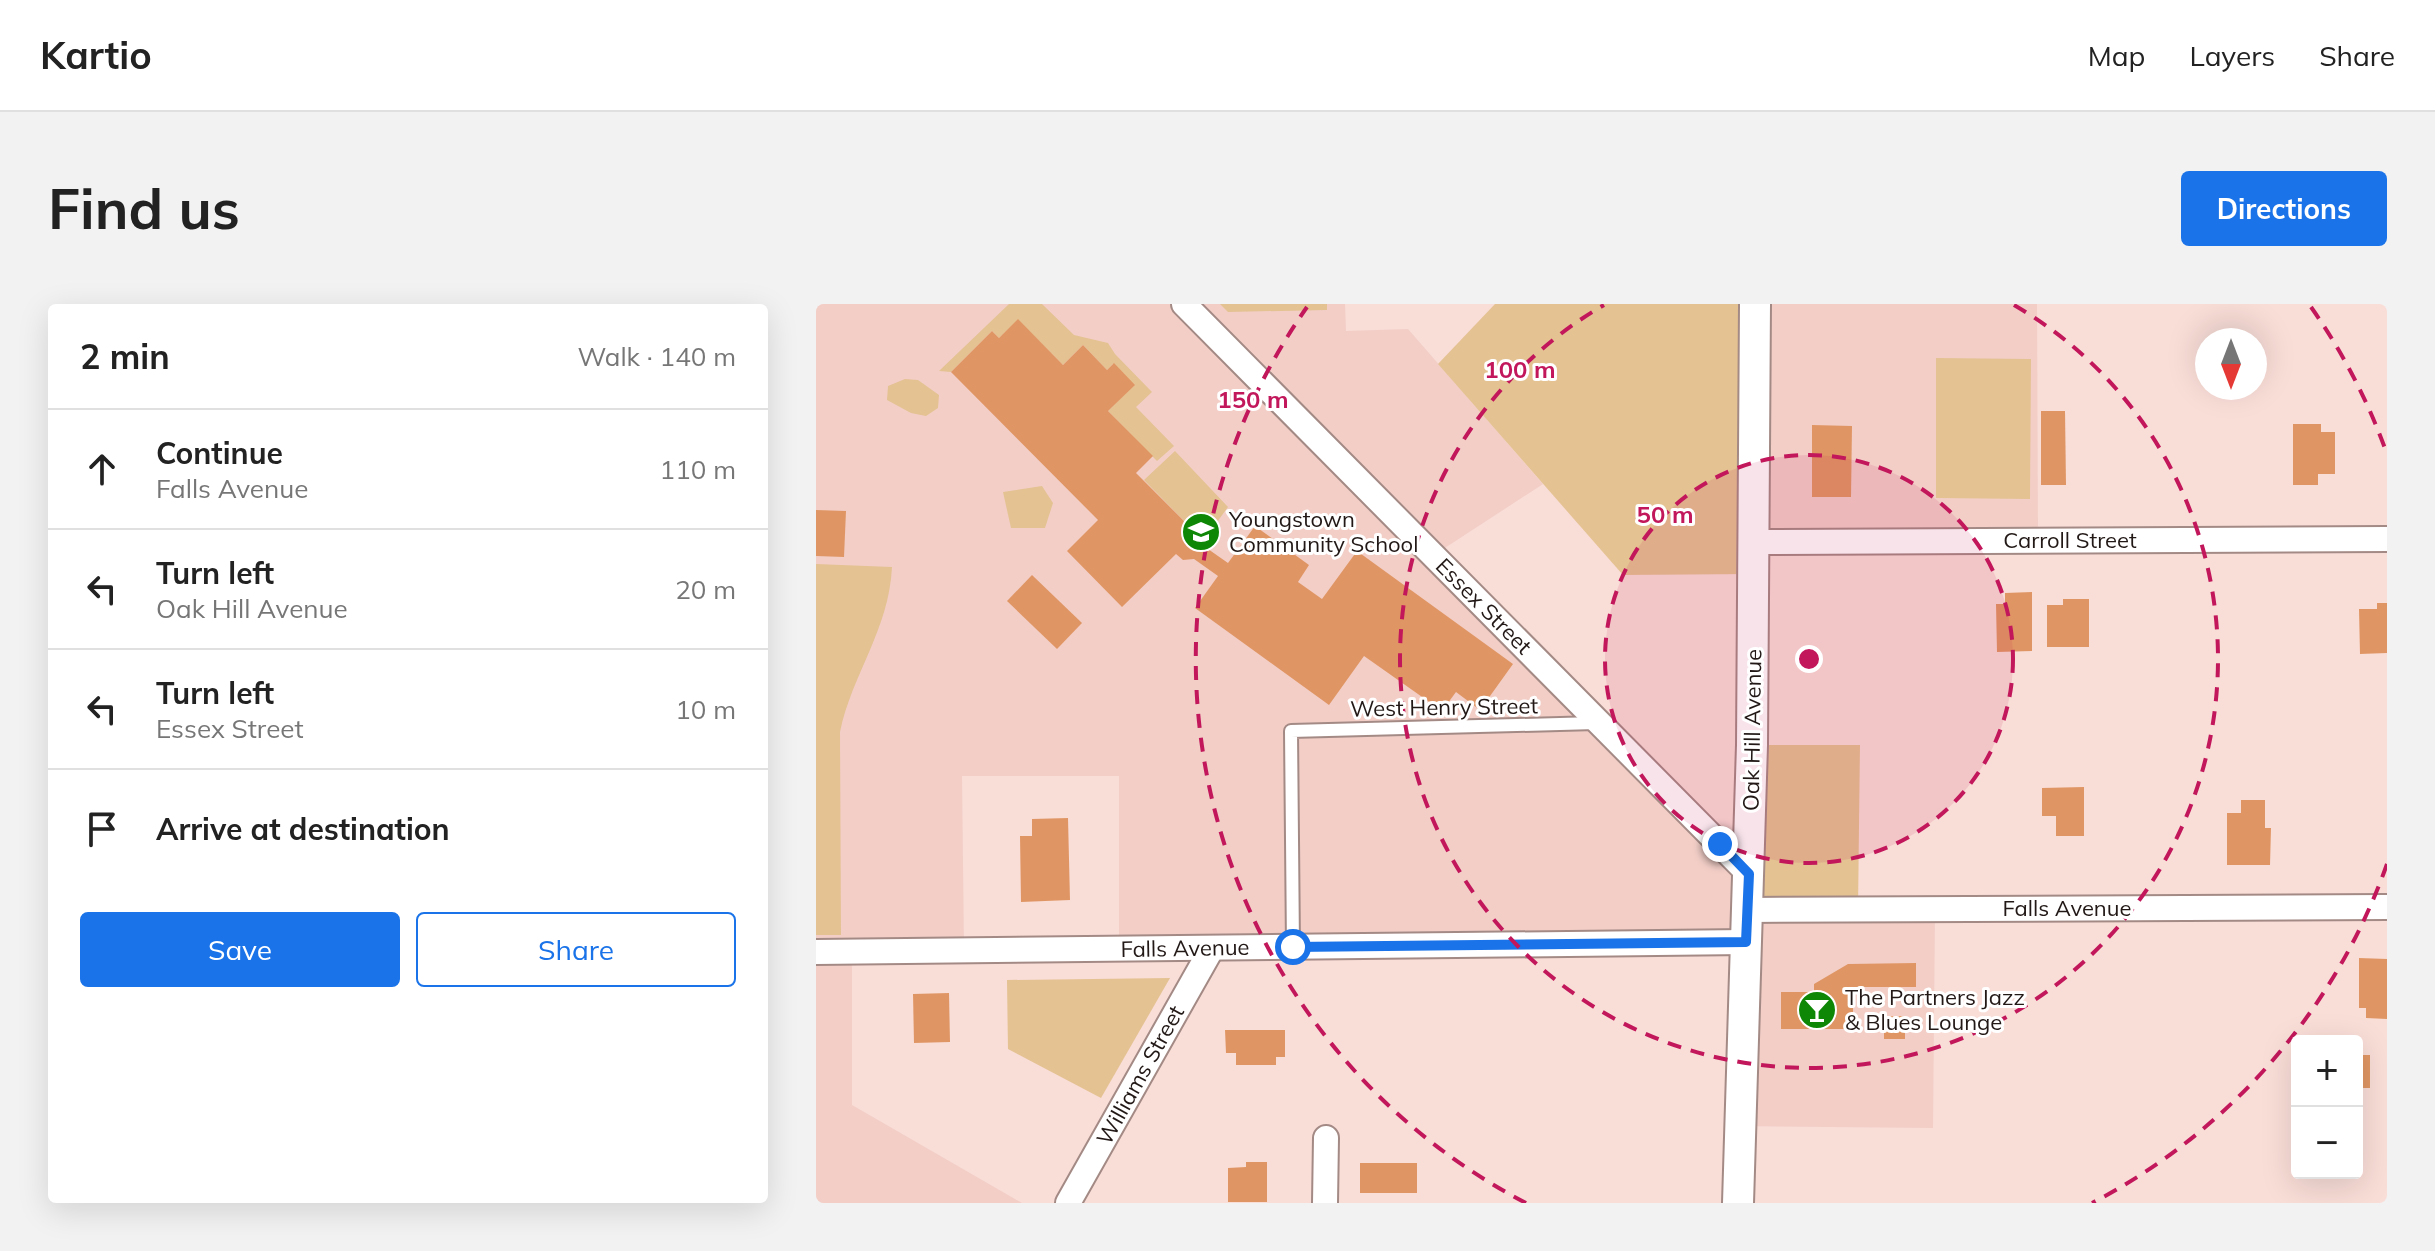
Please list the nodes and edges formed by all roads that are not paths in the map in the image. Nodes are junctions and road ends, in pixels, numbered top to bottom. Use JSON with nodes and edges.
{"nodes":[{"id":1,"x":1184,"y":304,"type":"edge"},
{"id":2,"x":1755,"y":304,"type":"edge"},
{"id":3,"x":2387,"y":539,"type":"edge"},
{"id":4,"x":1754,"y":542,"type":"junction"},
{"id":5,"x":1599,"y":723,"type":"junction"},
{"id":6,"x":1749,"y":874,"type":"junction"},
{"id":7,"x":2387,"y":907,"type":"edge"},
{"id":8,"x":1747,"y":910,"type":"junction"},
{"id":9,"x":1746,"y":942,"type":"junction"},
{"id":10,"x":1293,"y":947,"type":"junction"},
{"id":11,"x":1212,"y":948,"type":"junction"},
{"id":12,"x":816,"y":952,"type":"edge"},
{"id":13,"x":1326,"y":1138,"type":"dead end"},
{"id":14,"x":1068,"y":1203,"type":"edge"},
{"id":15,"x":1325,"y":1203,"type":"edge"},
{"id":16,"x":1738,"y":1203,"type":"edge"}],
"edges":[{"from":1,"to":5,"type":"street","name":"Essex Street"},
{"from":2,"to":4,"type":"street","name":"Oak Hill Avenue"},
{"from":3,"to":4,"type":"street","name":"Carroll Street"},
{"from":4,"to":6,"type":"street","name":"Oak Hill Avenue"},
{"from":5,"to":6,"type":"street","name":"Essex Street"},
{"from":5,"to":10,"type":"lane","name":"West Henry Street"},
{"from":6,"to":8,"type":"street","name":"Oak Hill Avenue"},
{"from":7,"to":8,"type":"street","name":"Falls Avenue"},
{"from":8,"to":9,"type":"street","name":"Oak Hill Avenue"},
{"from":9,"to":10,"type":"street","name":"Falls Avenue"},
{"from":9,"to":16,"type":"street","name":"Oak Hill Avenue"},
{"from":10,"to":11,"type":"street","name":"Falls Avenue"},
{"from":11,"to":12,"type":"street","name":"Falls Avenue"},
{"from":11,"to":14,"type":"street","name":"Williams Street"},
{"from":13,"to":15,"type":"street"}]}
